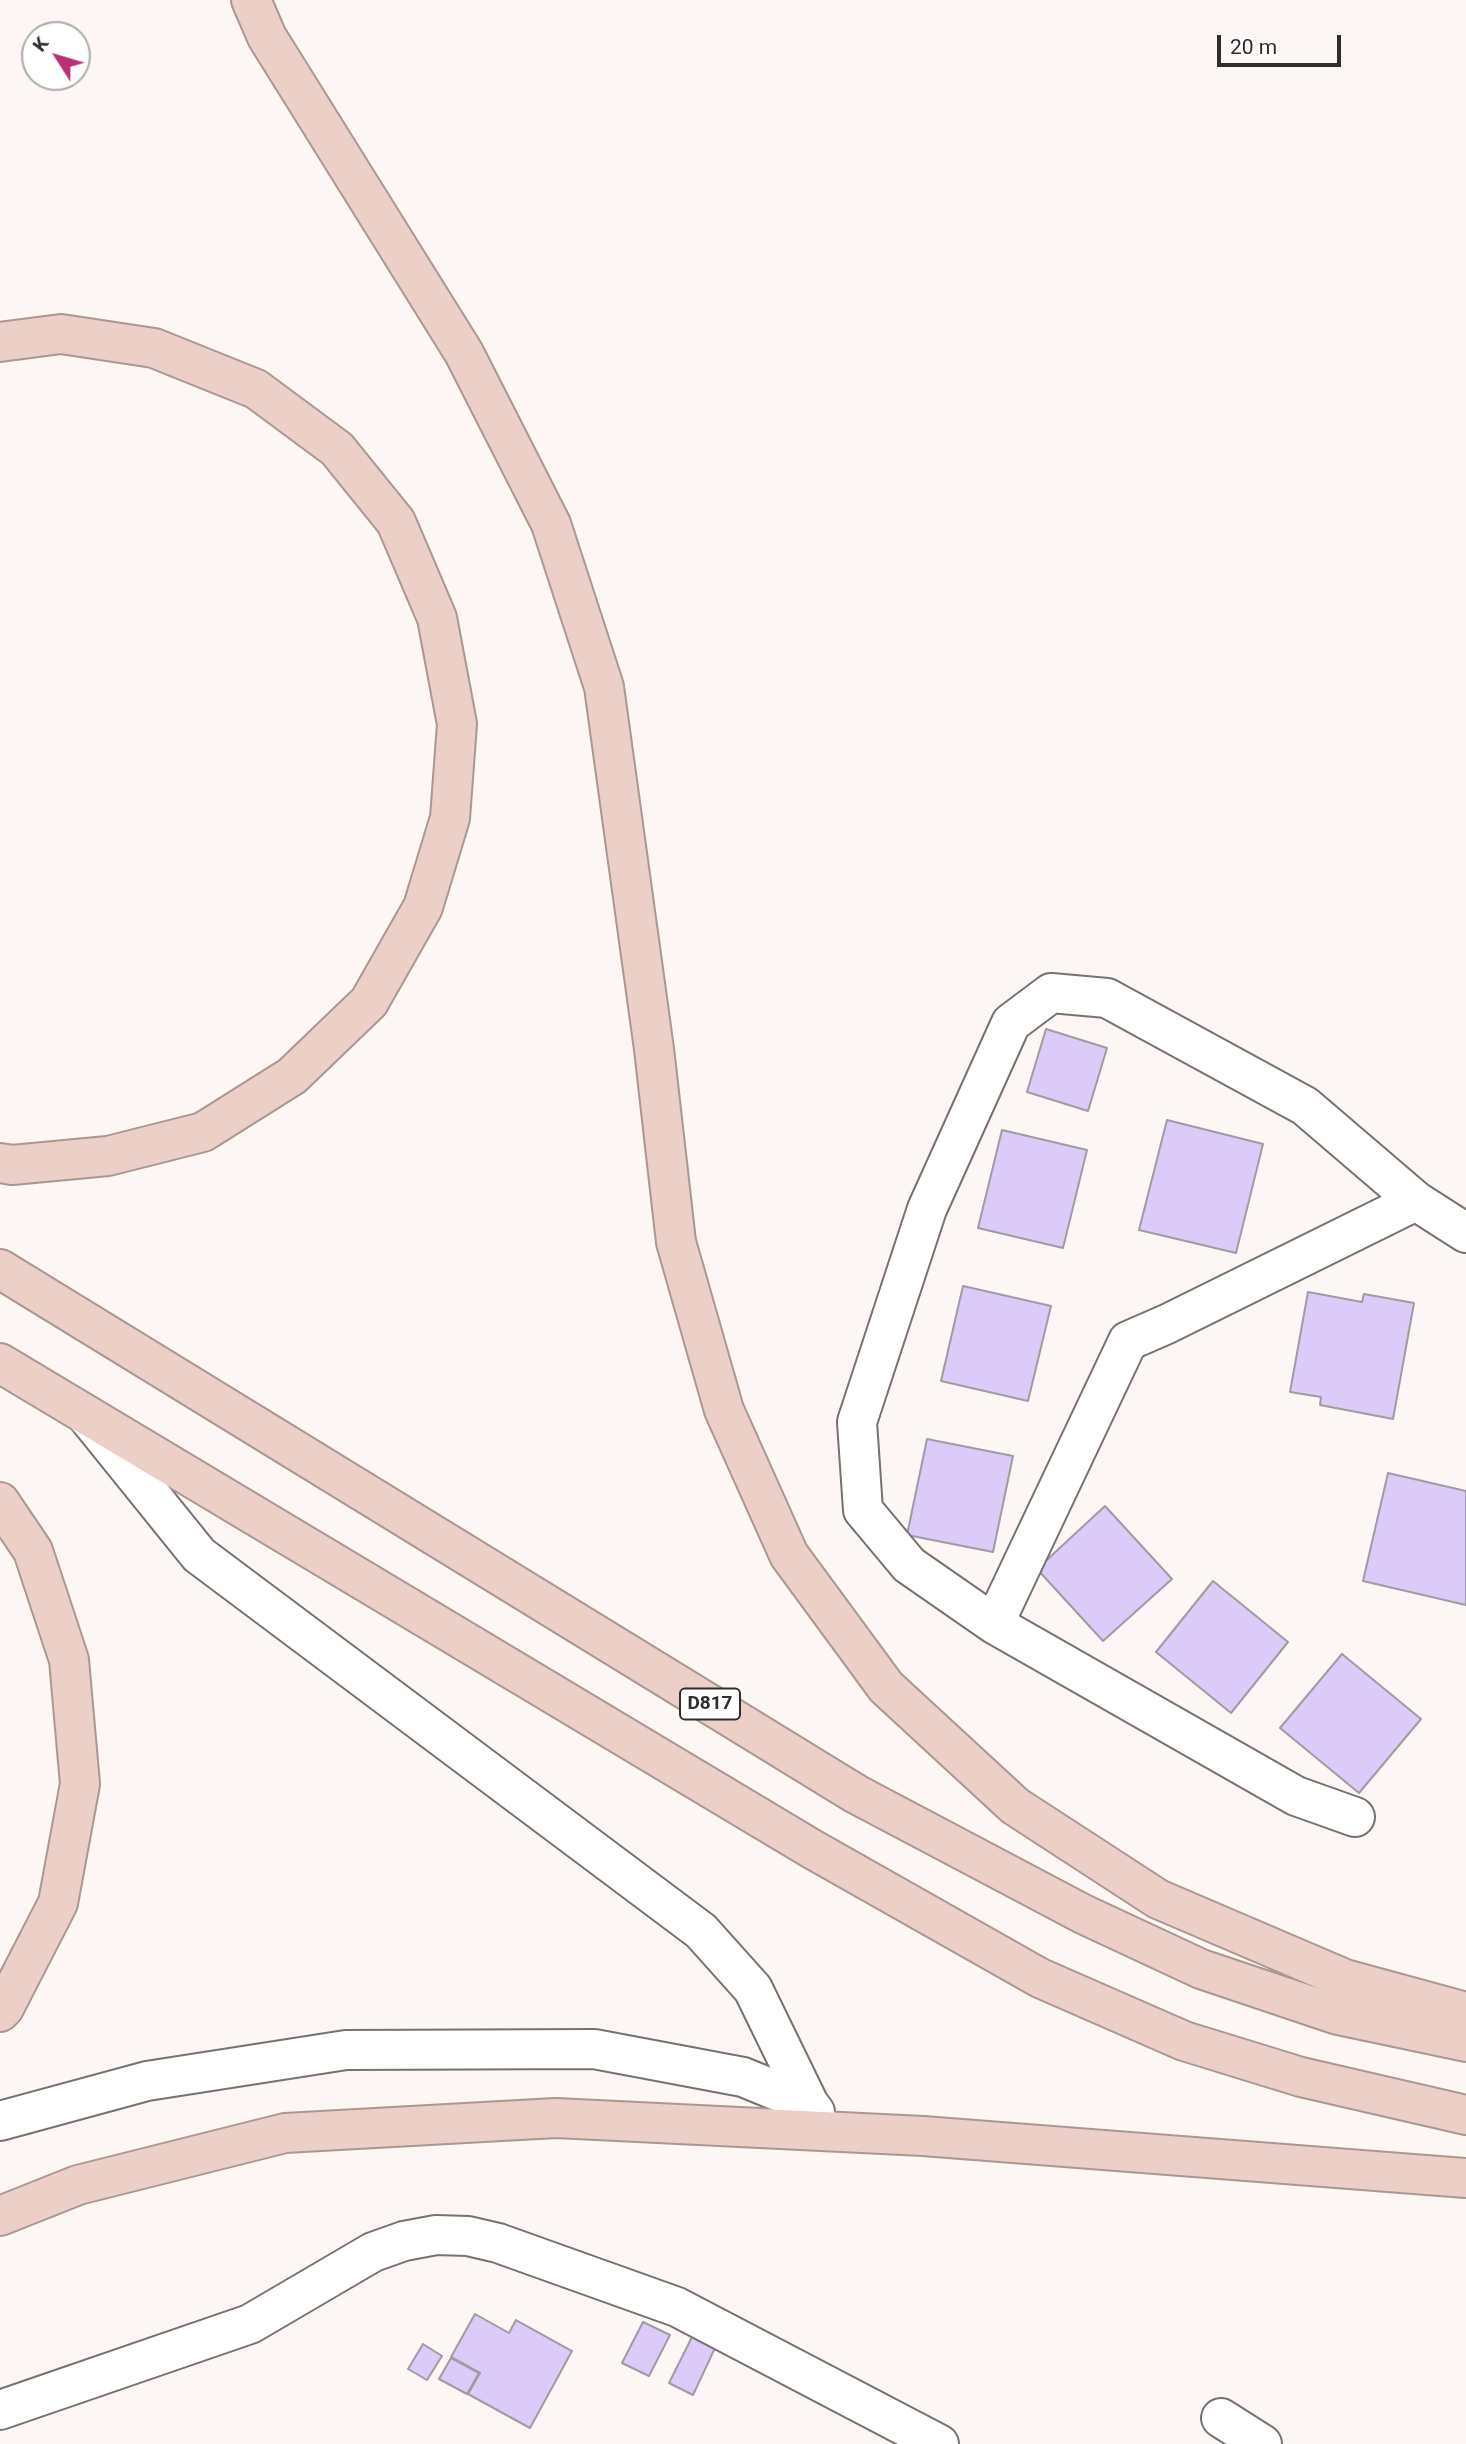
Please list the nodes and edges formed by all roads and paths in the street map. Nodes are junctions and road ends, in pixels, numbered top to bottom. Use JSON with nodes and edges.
{"nodes":[{"id":1,"x":251,"y":0,"type":"edge"},
{"id":2,"x":0,"y":342,"type":"edge"},
{"id":3,"x":0,"y":1163,"type":"edge"},
{"id":4,"x":1416,"y":1201,"type":"junction"},
{"id":5,"x":1466,"y":1233,"type":"edge"},
{"id":6,"x":0,"y":1269,"type":"edge"},
{"id":7,"x":0,"y":1363,"type":"edge"},
{"id":8,"x":83,"y":1412,"type":"junction"},
{"id":9,"x":0,"y":1502,"type":"edge"},
{"id":10,"x":994,"y":1624,"type":"junction"},
{"id":11,"x":1354,"y":1817,"type":"dead end"},
{"id":12,"x":0,"y":2012,"type":"edge"},
{"id":13,"x":1466,"y":2012,"type":"edge"},
{"id":14,"x":1466,"y":2042,"type":"edge"},
{"id":15,"x":1466,"y":2115,"type":"edge"},
{"id":16,"x":820,"y":2118,"type":"junction"},
{"id":17,"x":0,"y":2121,"type":"edge"},
{"id":18,"x":1466,"y":2178,"type":"edge"},
{"id":19,"x":0,"y":2217,"type":"edge"},
{"id":20,"x":0,"y":2410,"type":"edge"},
{"id":21,"x":1221,"y":2418,"type":"dead end"},
{"id":22,"x":939,"y":2444,"type":"edge"},
{"id":23,"x":1262,"y":2444,"type":"edge"}],
"edges":[{"from":1,"to":13,"type":"highway"},
{"from":2,"to":3,"type":"highway"},
{"from":4,"to":5,"type":"street"},
{"from":4,"to":10,"type":"street"},
{"from":4,"to":10,"type":"street"},
{"from":6,"to":14,"type":"highway","number":"D817"},
{"from":7,"to":8,"type":"highway"},
{"from":8,"to":15,"type":"highway"},
{"from":8,"to":16,"type":"street"},
{"from":9,"to":12,"type":"highway"},
{"from":10,"to":11,"type":"street"},
{"from":16,"to":17,"type":"street"},
{"from":16,"to":18,"type":"highway"},
{"from":16,"to":19,"type":"highway"},
{"from":20,"to":22,"type":"street"},
{"from":21,"to":23,"type":"street"}]}
